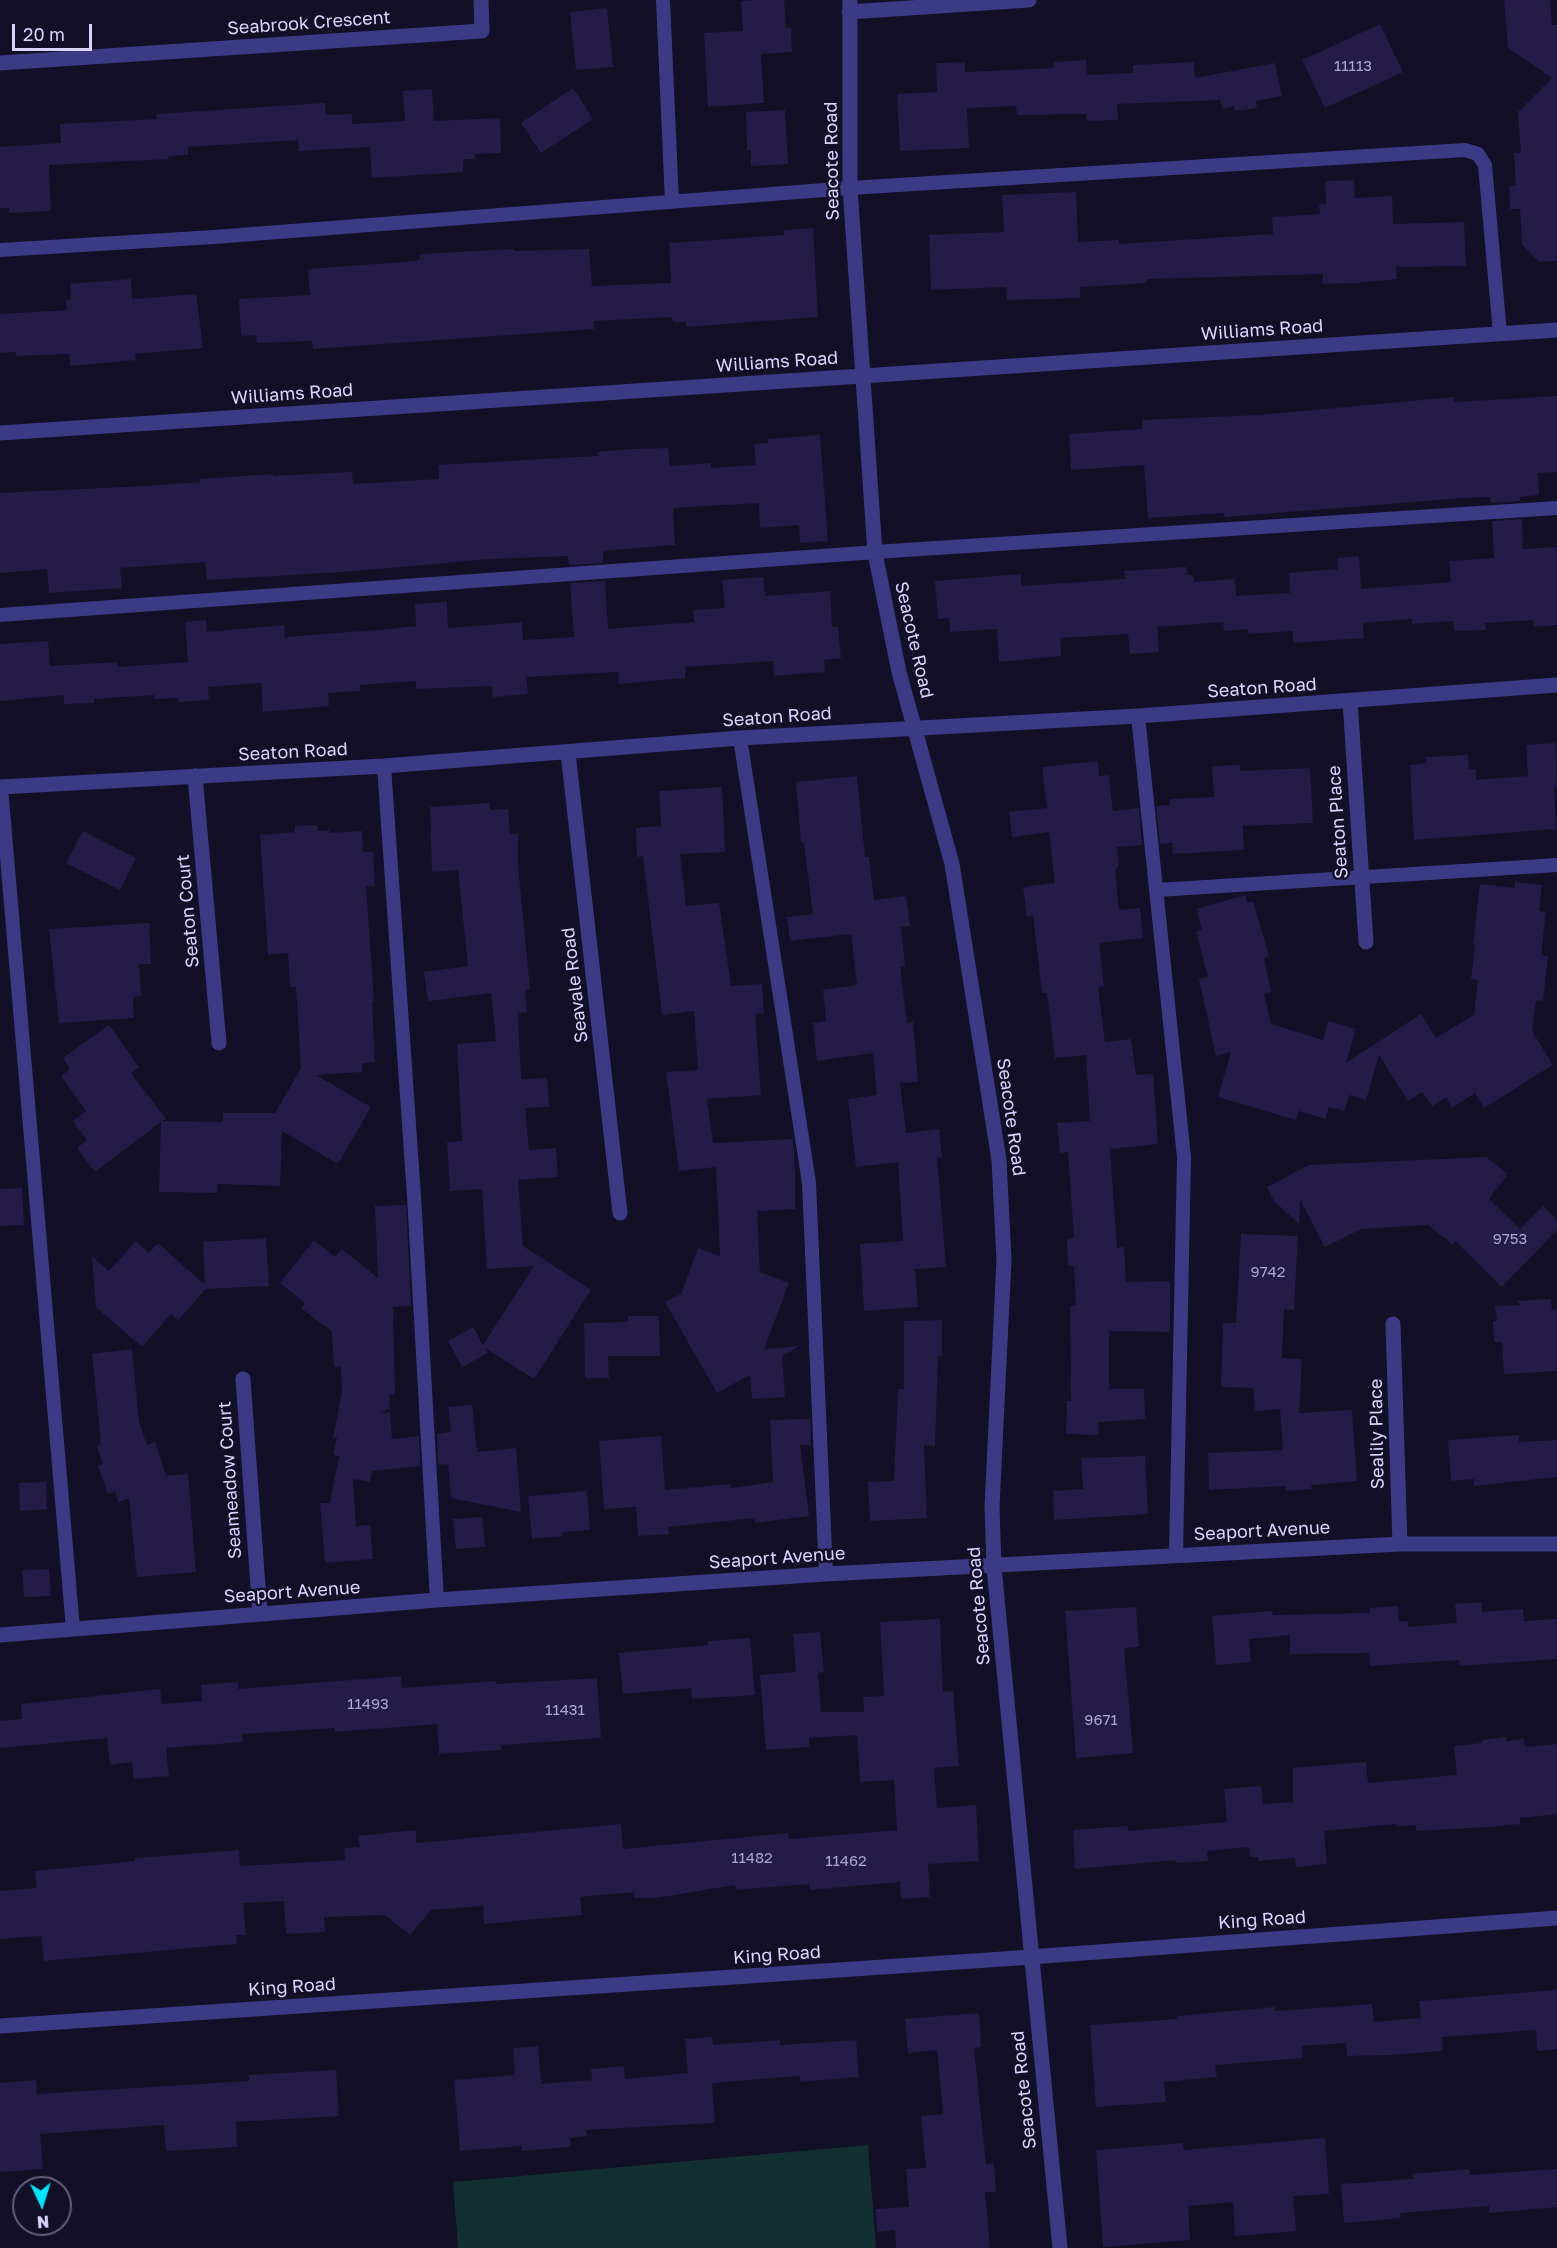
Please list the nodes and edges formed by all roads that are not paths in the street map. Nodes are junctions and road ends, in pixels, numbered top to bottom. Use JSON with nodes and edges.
{"nodes":[{"id":1,"x":480,"y":0,"type":"edge"},
{"id":2,"x":663,"y":0,"type":"edge"},
{"id":3,"x":1029,"y":0,"type":"edge"},
{"id":4,"x":850,"y":6,"type":"edge"},
{"id":5,"x":0,"y":63,"type":"edge"},
{"id":6,"x":850,"y":188,"type":"junction"},
{"id":7,"x":672,"y":202,"type":"junction"},
{"id":8,"x":0,"y":250,"type":"edge"},
{"id":9,"x":1557,"y":330,"type":"edge"},
{"id":10,"x":1500,"y":333,"type":"junction"},
{"id":11,"x":862,"y":376,"type":"junction"},
{"id":12,"x":0,"y":433,"type":"edge"},
{"id":13,"x":1557,"y":508,"type":"edge"},
{"id":14,"x":875,"y":553,"type":"junction"},
{"id":15,"x":0,"y":615,"type":"edge"},
{"id":16,"x":1557,"y":685,"type":"edge"},
{"id":17,"x":1350,"y":701,"type":"junction"},
{"id":18,"x":1138,"y":716,"type":"junction"},
{"id":19,"x":915,"y":728,"type":"junction"},
{"id":20,"x":740,"y":738,"type":"junction"},
{"id":21,"x":568,"y":753,"type":"junction"},
{"id":22,"x":384,"y":766,"type":"junction"},
{"id":23,"x":195,"y":776,"type":"junction"},
{"id":24,"x":1,"y":787,"type":"edge"},
{"id":25,"x":1557,"y":865,"type":"edge"},
{"id":26,"x":1362,"y":876,"type":"junction"},
{"id":27,"x":1157,"y":890,"type":"junction"},
{"id":28,"x":1366,"y":942,"type":"dead end"},
{"id":29,"x":219,"y":1043,"type":"dead end"},
{"id":30,"x":620,"y":1213,"type":"dead end"},
{"id":31,"x":1394,"y":1324,"type":"dead end"},
{"id":32,"x":243,"y":1379,"type":"dead end"},
{"id":33,"x":1400,"y":1544,"type":"junction"},
{"id":34,"x":1557,"y":1544,"type":"edge"},
{"id":35,"x":1176,"y":1554,"type":"junction"},
{"id":36,"x":994,"y":1567,"type":"junction"},
{"id":37,"x":826,"y":1574,"type":"junction"},
{"id":38,"x":437,"y":1600,"type":"junction"},
{"id":39,"x":260,"y":1614,"type":"junction"},
{"id":40,"x":73,"y":1629,"type":"junction"},
{"id":41,"x":0,"y":1635,"type":"edge"},
{"id":42,"x":1557,"y":1918,"type":"edge"},
{"id":43,"x":1030,"y":1957,"type":"junction"},
{"id":44,"x":0,"y":2026,"type":"edge"},
{"id":45,"x":1060,"y":2248,"type":"edge"}],
"edges":[{"from":1,"to":5,"type":"street","name":"Seabrook Crescent"},
{"from":2,"to":7,"type":"lane"},
{"from":3,"to":4,"type":"street"},
{"from":4,"to":6,"type":"street","name":"Seacote Road"},
{"from":6,"to":7,"type":"lane"},
{"from":6,"to":10,"type":"lane"},
{"from":6,"to":11,"type":"street","name":"Seacote Road"},
{"from":7,"to":8,"type":"lane"},
{"from":9,"to":10,"type":"street","name":"Williams Road"},
{"from":10,"to":11,"type":"street","name":"Williams Road"},
{"from":11,"to":12,"type":"street","name":"Williams Road"},
{"from":11,"to":14,"type":"street","name":"Seacote Road"},
{"from":13,"to":14,"type":"lane"},
{"from":14,"to":15,"type":"lane"},
{"from":14,"to":19,"type":"street","name":"Seacote Road"},
{"from":16,"to":17,"type":"street","name":"Seaton Road"},
{"from":17,"to":18,"type":"street","name":"Seaton Road"},
{"from":17,"to":26,"type":"street","name":"Seaton Place"},
{"from":18,"to":19,"type":"street","name":"Seaton Road"},
{"from":18,"to":27,"type":"lane"},
{"from":19,"to":20,"type":"street","name":"Seaton Road"},
{"from":19,"to":36,"type":"street","name":"Seacote Road"},
{"from":20,"to":21,"type":"street","name":"Seaton Road"},
{"from":20,"to":37,"type":"lane"},
{"from":21,"to":22,"type":"street","name":"Seaton Road"},
{"from":21,"to":30,"type":"street","name":"Seavale Road"},
{"from":22,"to":23,"type":"street","name":"Seaton Road"},
{"from":22,"to":38,"type":"lane"},
{"from":23,"to":24,"type":"street","name":"Seaton Road"},
{"from":23,"to":29,"type":"street","name":"Seaton Court"},
{"from":24,"to":40,"type":"lane"},
{"from":25,"to":26,"type":"lane"},
{"from":26,"to":27,"type":"lane"},
{"from":26,"to":28,"type":"street","name":"Seaton Place"},
{"from":27,"to":35,"type":"lane"},
{"from":31,"to":33,"type":"street","name":"Sealily Place"},
{"from":32,"to":39,"type":"street","name":"Seameadow Court"},
{"from":33,"to":34,"type":"street","name":"Seaport Avenue"},
{"from":33,"to":35,"type":"street","name":"Seaport Avenue"},
{"from":35,"to":36,"type":"street","name":"Seaport Avenue"},
{"from":36,"to":37,"type":"street","name":"Seaport Avenue"},
{"from":36,"to":43,"type":"street","name":"Seacote Road"},
{"from":37,"to":38,"type":"street","name":"Seaport Avenue"},
{"from":38,"to":39,"type":"street","name":"Seaport Avenue"},
{"from":39,"to":40,"type":"street","name":"Seaport Avenue"},
{"from":40,"to":41,"type":"street","name":"Seaport Avenue"},
{"from":42,"to":43,"type":"street","name":"King Road"},
{"from":43,"to":44,"type":"street","name":"King Road"},
{"from":43,"to":45,"type":"street","name":"Seacote Road"}]}
